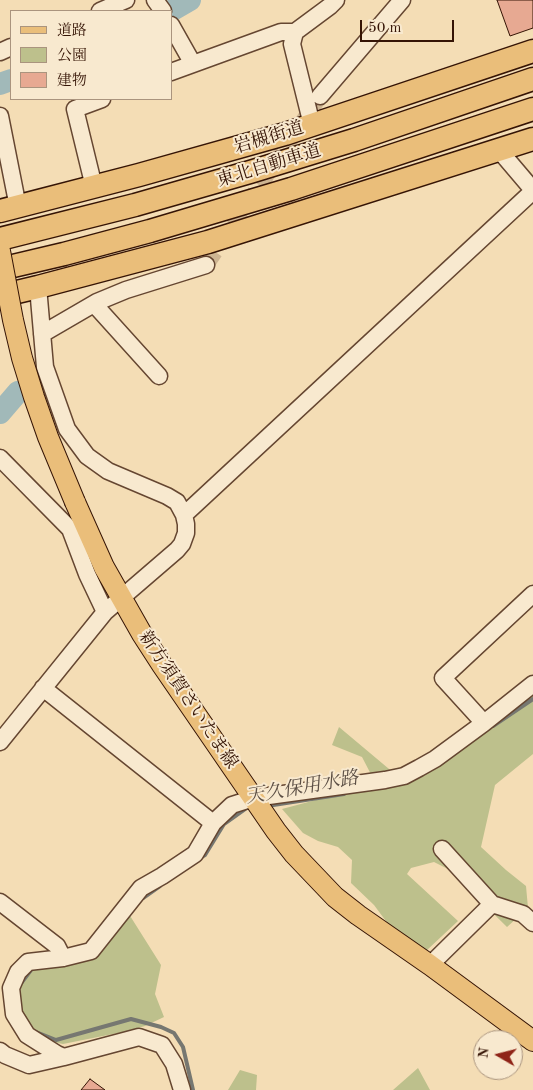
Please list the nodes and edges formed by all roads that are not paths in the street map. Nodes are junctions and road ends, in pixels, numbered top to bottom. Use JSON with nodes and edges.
{"nodes":[{"id":1,"x":126,"y":0,"type":"edge"},
{"id":2,"x":336,"y":0,"type":"edge"},
{"id":3,"x":402,"y":0,"type":"edge"},
{"id":4,"x":102,"y":10,"type":"edge"},
{"id":5,"x":174,"y":30,"type":"edge"},
{"id":6,"x":295,"y":32,"type":"junction"},
{"id":7,"x":533,"y":51,"type":"edge"},
{"id":8,"x":192,"y":64,"type":"junction"},
{"id":9,"x":172,"y":72,"type":"edge"},
{"id":10,"x":533,"y":79,"type":"edge"},
{"id":11,"x":320,"y":96,"type":"tunnel mouth"},
{"id":12,"x":99,"y":100,"type":"edge"},
{"id":13,"x":533,"y":109,"type":"edge"},
{"id":14,"x":0,"y":116,"type":"edge"},
{"id":15,"x":312,"y":125,"type":"junction"},
{"id":16,"x":533,"y":139,"type":"edge"},
{"id":17,"x":499,"y":150,"type":"junction"},
{"id":18,"x":94,"y":187,"type":"junction"},
{"id":19,"x":533,"y":191,"type":"edge"},
{"id":20,"x":9,"y":209,"type":"edge"},
{"id":21,"x":0,"y":239,"type":"edge"},
{"id":22,"x":0,"y":251,"type":"edge"},
{"id":23,"x":206,"y":265,"type":"tunnel mouth"},
{"id":24,"x":0,"y":269,"type":"edge"},
{"id":25,"x":38,"y":287,"type":"junction"},
{"id":26,"x":0,"y":296,"type":"edge"},
{"id":27,"x":94,"y":304,"type":"junction"},
{"id":28,"x":42,"y":334,"type":"junction"},
{"id":29,"x":159,"y":376,"type":"dead end"},
{"id":30,"x":0,"y":458,"type":"edge"},
{"id":31,"x":184,"y":515,"type":"junction"},
{"id":32,"x":533,"y":594,"type":"edge"},
{"id":33,"x":121,"y":598,"type":"junction"},
{"id":34,"x":105,"y":612,"type":"junction"},
{"id":35,"x":533,"y":684,"type":"edge"},
{"id":36,"x":43,"y":688,"type":"junction"},
{"id":37,"x":484,"y":723,"type":"junction"},
{"id":38,"x":0,"y":742,"type":"edge"},
{"id":39,"x":254,"y":798,"type":"junction"},
{"id":40,"x":214,"y":823,"type":"junction"},
{"id":41,"x":442,"y":849,"type":"dead end"},
{"id":42,"x":0,"y":902,"type":"edge"},
{"id":43,"x":492,"y":904,"type":"junction"},
{"id":44,"x":533,"y":923,"type":"edge"},
{"id":45,"x":63,"y":958,"type":"junction"},
{"id":46,"x":430,"y":964,"type":"junction"},
{"id":47,"x":533,"y":1041,"type":"edge"},
{"id":48,"x":0,"y":1051,"type":"edge"},
{"id":49,"x":64,"y":1058,"type":"junction"},
{"id":50,"x":182,"y":1090,"type":"edge"}],
"edges":[{"from":1,"to":4,"type":"street"},
{"from":2,"to":6,"type":"street"},
{"from":3,"to":11,"type":"street"},
{"from":5,"to":8,"type":"street"},
{"from":6,"to":8,"type":"street"},
{"from":6,"to":15,"type":"street"},
{"from":7,"to":15,"type":"highway","name":"岩槻街道"},
{"from":8,"to":9,"type":"street"},
{"from":10,"to":21,"type":"highway","name":"東北自動車道"},
{"from":12,"to":18,"type":"street"},
{"from":13,"to":24,"type":"highway","name":"東北自動車道"},
{"from":14,"to":20,"type":"street"},
{"from":15,"to":18,"type":"highway","name":"岩槻街道"},
{"from":16,"to":17,"type":"highway"},
{"from":17,"to":19,"type":"street"},
{"from":17,"to":25,"type":"highway"},
{"from":18,"to":20,"type":"highway","name":"岩槻街道"},
{"from":19,"to":31,"type":"street"},
{"from":22,"to":33,"type":"main road","name":"新方須賀さいたま線","bridge":true},
{"from":23,"to":27,"type":"street"},
{"from":25,"to":26,"type":"highway"},
{"from":25,"to":28,"type":"street"},
{"from":27,"to":28,"type":"street"},
{"from":27,"to":29,"type":"street"},
{"from":28,"to":31,"type":"street"},
{"from":30,"to":34,"type":"street"},
{"from":31,"to":33,"type":"street"},
{"from":32,"to":37,"type":"street"},
{"from":33,"to":34,"type":"street"},
{"from":33,"to":39,"type":"main road","name":"新方須賀さいたま線"},
{"from":34,"to":36,"type":"street"},
{"from":35,"to":37,"type":"street"},
{"from":36,"to":38,"type":"street"},
{"from":36,"to":40,"type":"street"},
{"from":37,"to":39,"type":"street"},
{"from":39,"to":40,"type":"street"},
{"from":39,"to":46,"type":"main road","name":"新方須賀さいたま線"},
{"from":40,"to":45,"type":"street"},
{"from":41,"to":43,"type":"street"},
{"from":42,"to":45,"type":"street"},
{"from":43,"to":44,"type":"street"},
{"from":43,"to":46,"type":"street"},
{"from":45,"to":49,"type":"street"},
{"from":46,"to":47,"type":"main road","name":"新方須賀さいたま線"},
{"from":48,"to":49,"type":"street"},
{"from":49,"to":50,"type":"street"}]}
